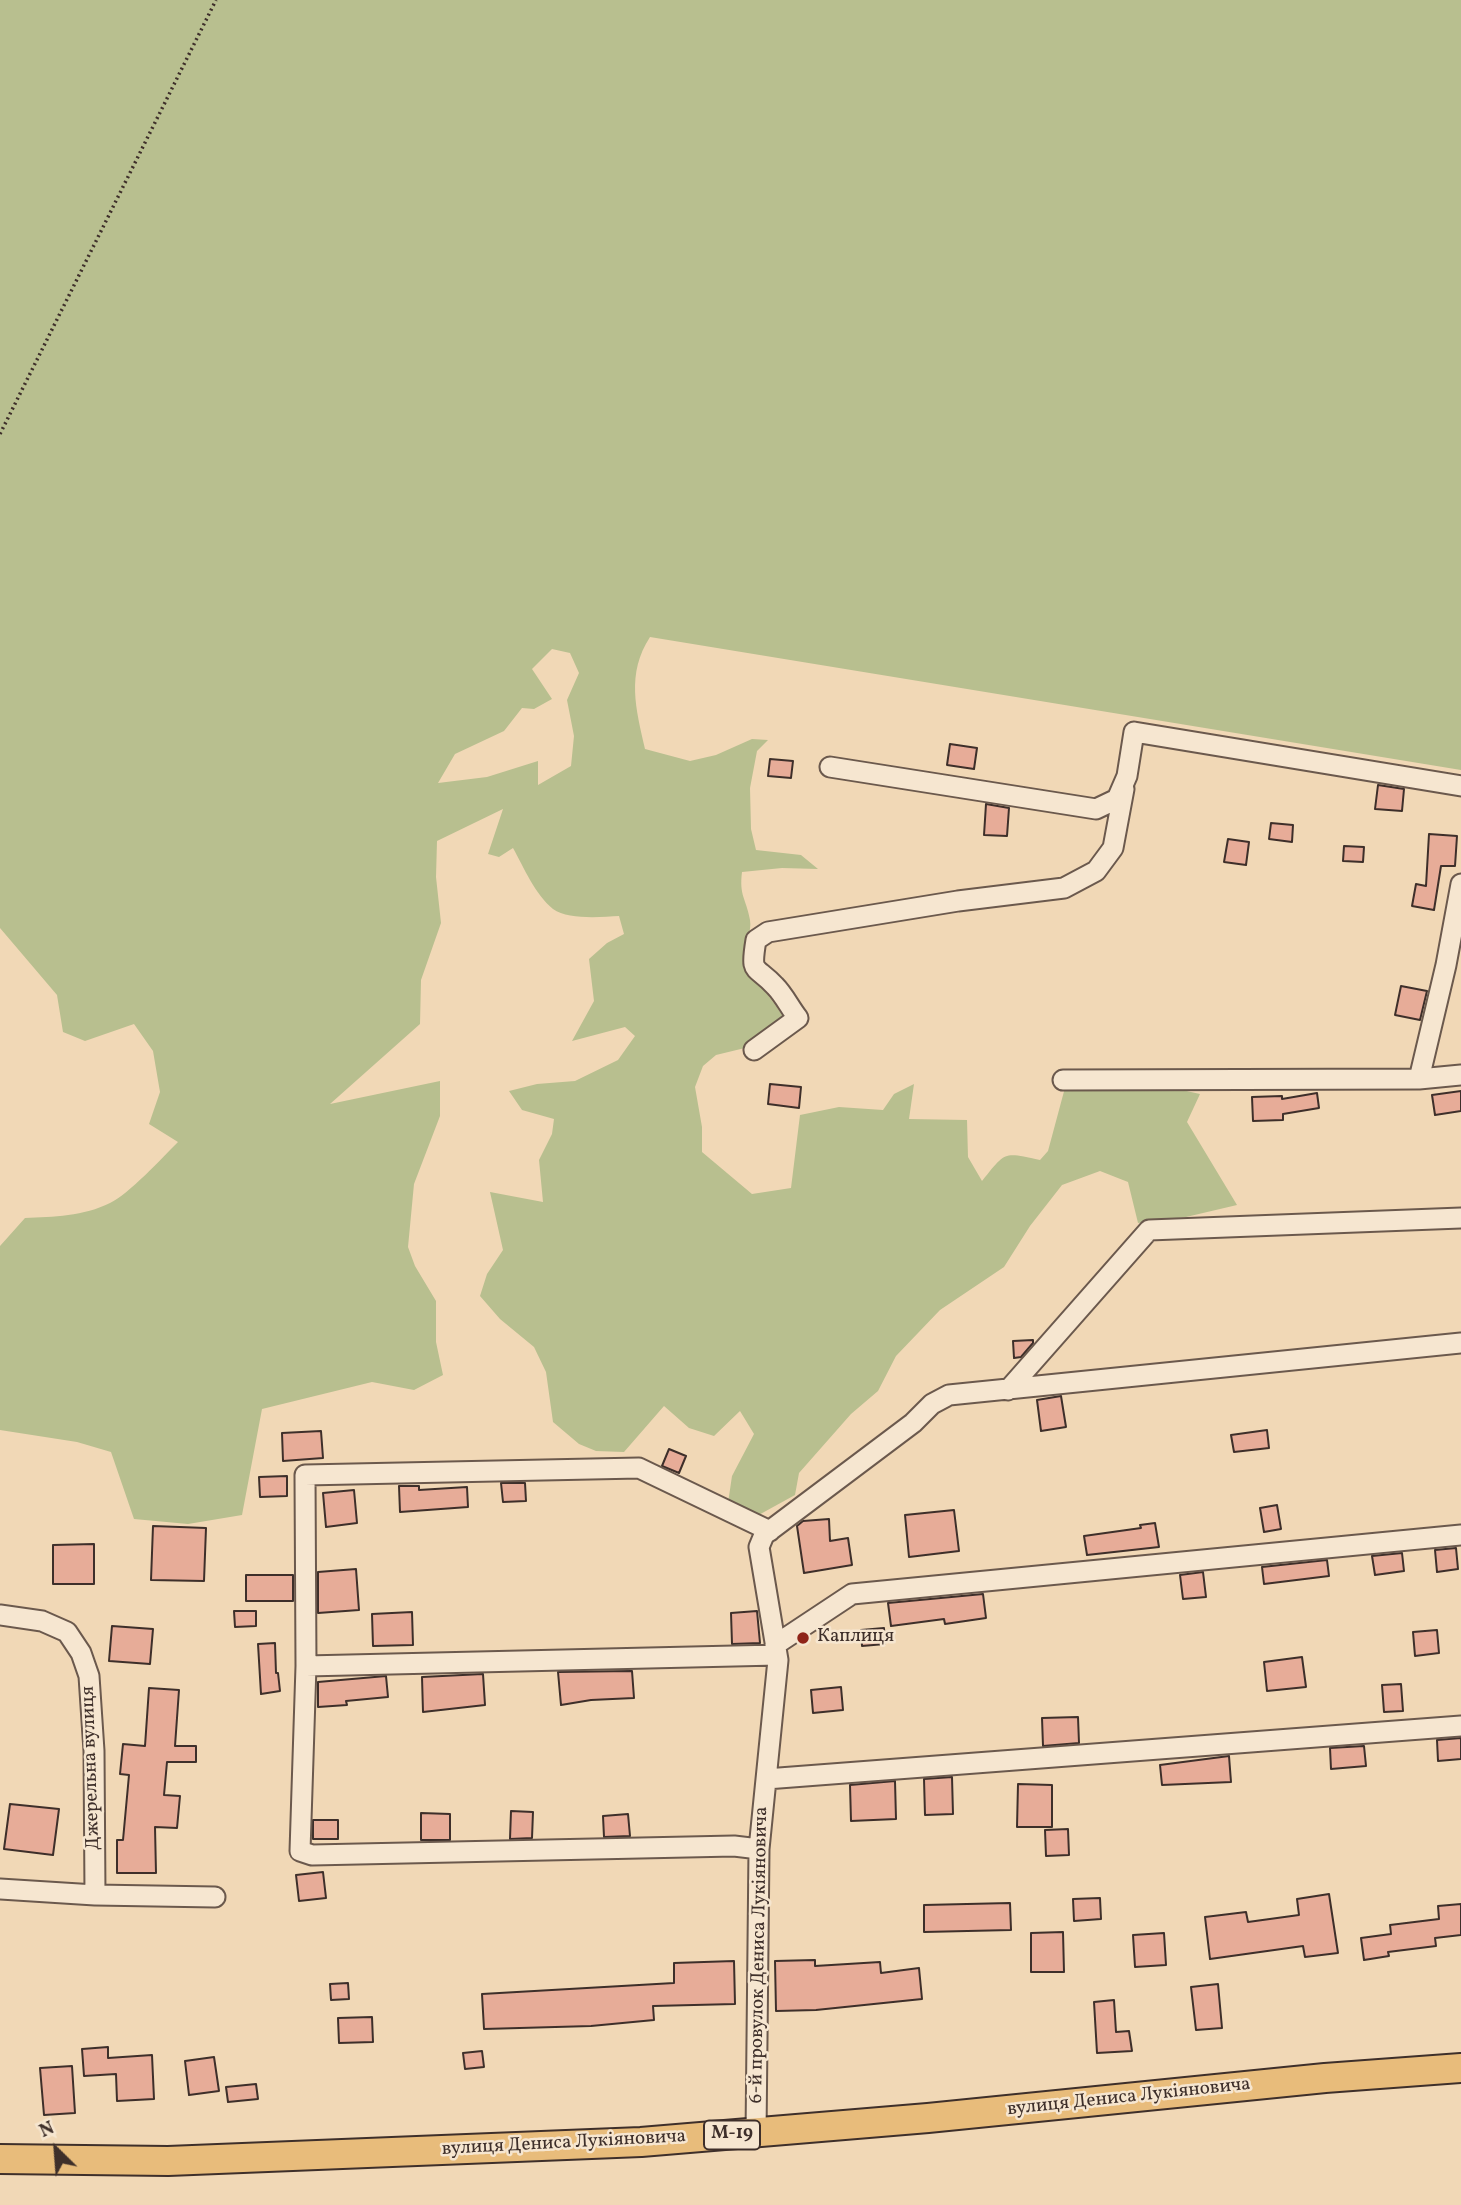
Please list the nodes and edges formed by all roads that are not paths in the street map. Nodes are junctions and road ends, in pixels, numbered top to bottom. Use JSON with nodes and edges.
{"nodes":[{"id":1,"x":830,"y":767,"type":"dead end"},
{"id":2,"x":1127,"y":776,"type":"junction"},
{"id":3,"x":1461,"y":786,"type":"edge"},
{"id":4,"x":1461,"y":884,"type":"edge"},
{"id":5,"x":754,"y":1050,"type":"dead end"},
{"id":6,"x":1461,"y":1075,"type":"edge"},
{"id":7,"x":1419,"y":1079,"type":"junction"},
{"id":8,"x":1063,"y":1080,"type":"dead end"},
{"id":9,"x":1461,"y":1217,"type":"edge"},
{"id":10,"x":1461,"y":1343,"type":"edge"},
{"id":11,"x":1008,"y":1390,"type":"junction"},
{"id":12,"x":770,"y":1531,"type":"junction"},
{"id":13,"x":1461,"y":1535,"type":"edge"},
{"id":14,"x":0,"y":1615,"type":"edge"},
{"id":15,"x":776,"y":1650,"type":"junction"},
{"id":16,"x":306,"y":1666,"type":"junction"},
{"id":17,"x":1461,"y":1726,"type":"edge"},
{"id":18,"x":766,"y":1779,"type":"junction"},
{"id":19,"x":759,"y":1849,"type":"junction"},
{"id":20,"x":0,"y":1889,"type":"edge"},
{"id":21,"x":96,"y":1895,"type":"junction"},
{"id":22,"x":215,"y":1896,"type":"dead end"},
{"id":23,"x":1461,"y":2068,"type":"edge"},
{"id":24,"x":756,"y":2134,"type":"junction"},
{"id":25,"x":0,"y":2159,"type":"edge"}],
"edges":[{"from":1,"to":2,"type":"street"},
{"from":2,"to":3,"type":"street"},
{"from":2,"to":5,"type":"street"},
{"from":4,"to":7,"type":"street"},
{"from":6,"to":7,"type":"street"},
{"from":7,"to":8,"type":"street"},
{"from":9,"to":11,"type":"street"},
{"from":10,"to":11,"type":"street"},
{"from":11,"to":12,"type":"street"},
{"from":12,"to":15,"type":"street","name":"6-й провулок Дениса Лукіяновича"},
{"from":12,"to":16,"type":"street"},
{"from":13,"to":15,"type":"street"},
{"from":14,"to":21,"type":"street","name":"Джерельна вулиця"},
{"from":15,"to":16,"type":"street"},
{"from":15,"to":18,"type":"street","name":"6-й провулок Дениса Лукіяновича"},
{"from":16,"to":19,"type":"street"},
{"from":17,"to":18,"type":"street"},
{"from":18,"to":19,"type":"street","name":"6-й провулок Дениса Лукіяновича"},
{"from":19,"to":24,"type":"street","name":"6-й провулок Дениса Лукіяновича"},
{"from":20,"to":21,"type":"street"},
{"from":21,"to":22,"type":"street"},
{"from":23,"to":24,"type":"highway","name":"вулиця Дениса Лукіяновича","number":"М-19"},
{"from":24,"to":25,"type":"highway","name":"вулиця Дениса Лукіяновича","number":"М-19"}]}
